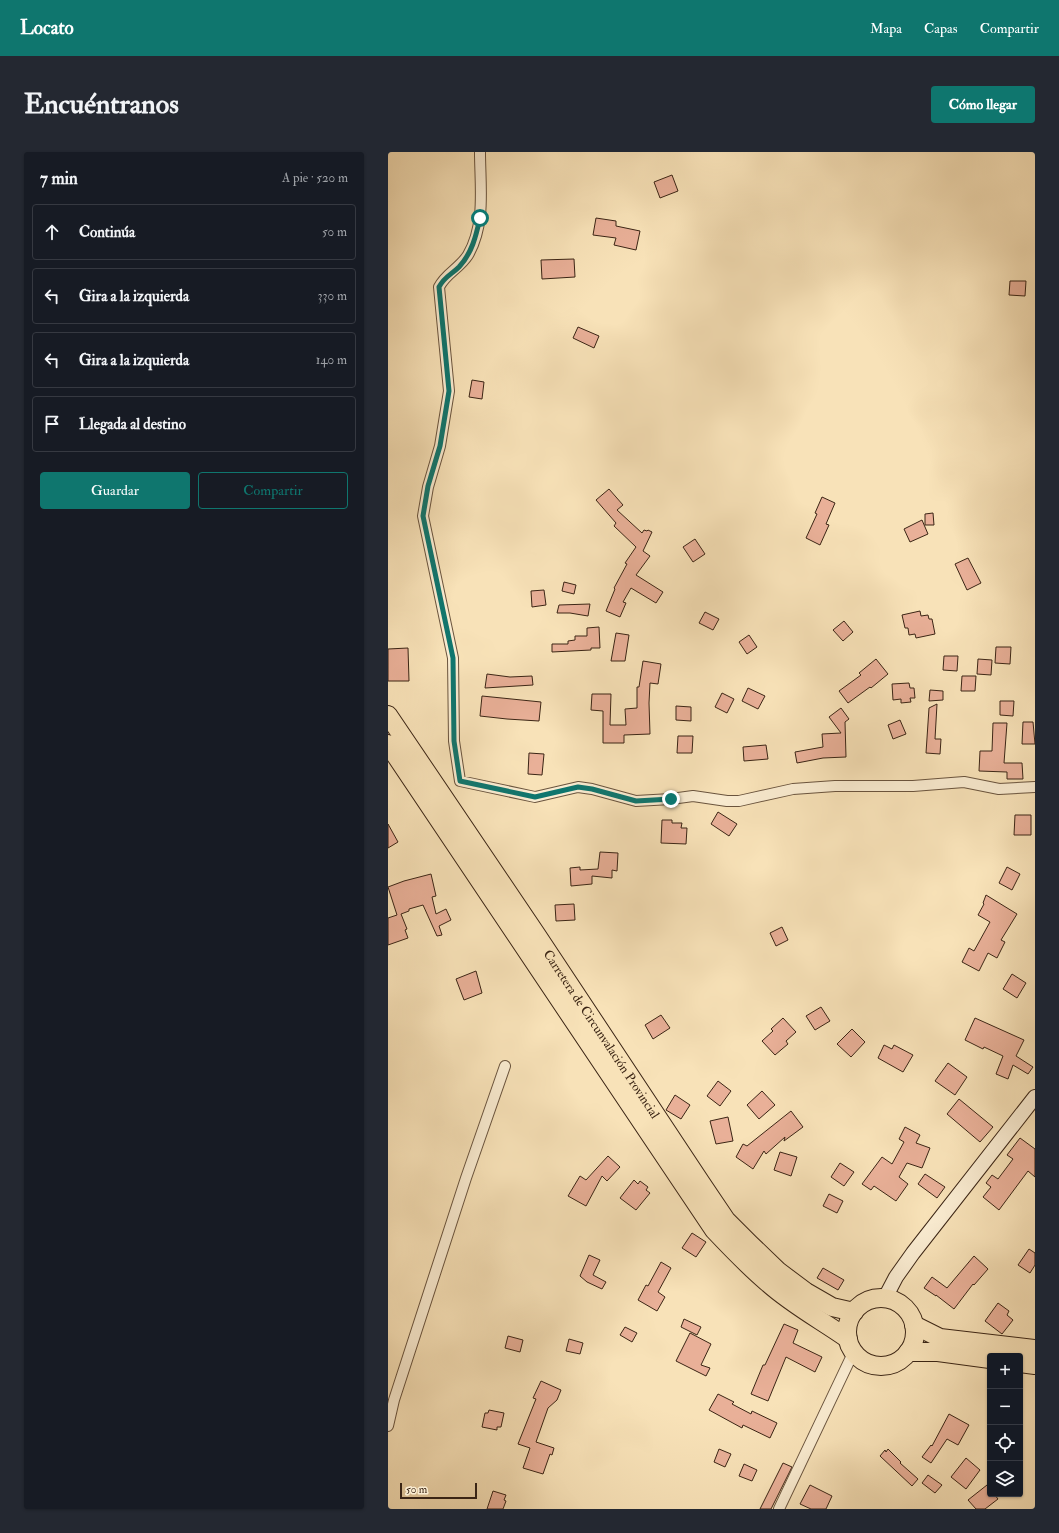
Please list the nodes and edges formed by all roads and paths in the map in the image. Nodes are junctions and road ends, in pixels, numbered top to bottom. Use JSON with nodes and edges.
{"nodes":[{"id":1,"x":480,"y":152,"type":"edge"},
{"id":2,"x":388,"y":715,"type":"edge"},
{"id":3,"x":388,"y":744,"type":"edge"},
{"id":4,"x":1035,"y":787,"type":"edge"},
{"id":5,"x":505,"y":1066,"type":"dead end"},
{"id":6,"x":1035,"y":1097,"type":"edge"},
{"id":7,"x":885,"y":1298,"type":"junction"},
{"id":8,"x":854,"y":1312,"type":"junction"},
{"id":9,"x":914,"y":1325,"type":"junction"},
{"id":10,"x":851,"y":1345,"type":"junction"},
{"id":11,"x":1035,"y":1349,"type":"edge"},
{"id":12,"x":908,"y":1352,"type":"junction"},
{"id":13,"x":987,"y":1359,"type":"edge"},
{"id":14,"x":1023,"y":1363,"type":"edge"},
{"id":15,"x":1035,"y":1365,"type":"edge"},
{"id":16,"x":388,"y":1426,"type":"edge"},
{"id":17,"x":778,"y":1509,"type":"edge"}],
"edges":[{"from":1,"to":4,"type":"street"},
{"from":2,"to":8,"type":"highway","name":"Carretera de Circunvalación Provincial"},
{"from":3,"to":10,"type":"highway","name":"Carretera de Circunvalación Provincial"},
{"from":5,"to":16,"type":"street"},
{"from":6,"to":7,"type":"street"},
{"from":7,"to":8,"type":"highway"},
{"from":7,"to":9,"type":"highway"},
{"from":8,"to":10,"type":"highway"},
{"from":9,"to":11,"type":"highway"},
{"from":9,"to":12,"type":"highway"},
{"from":10,"to":12,"type":"highway"},
{"from":10,"to":17,"type":"street"},
{"from":12,"to":13,"type":"highway"},
{"from":14,"to":15,"type":"highway"}]}
